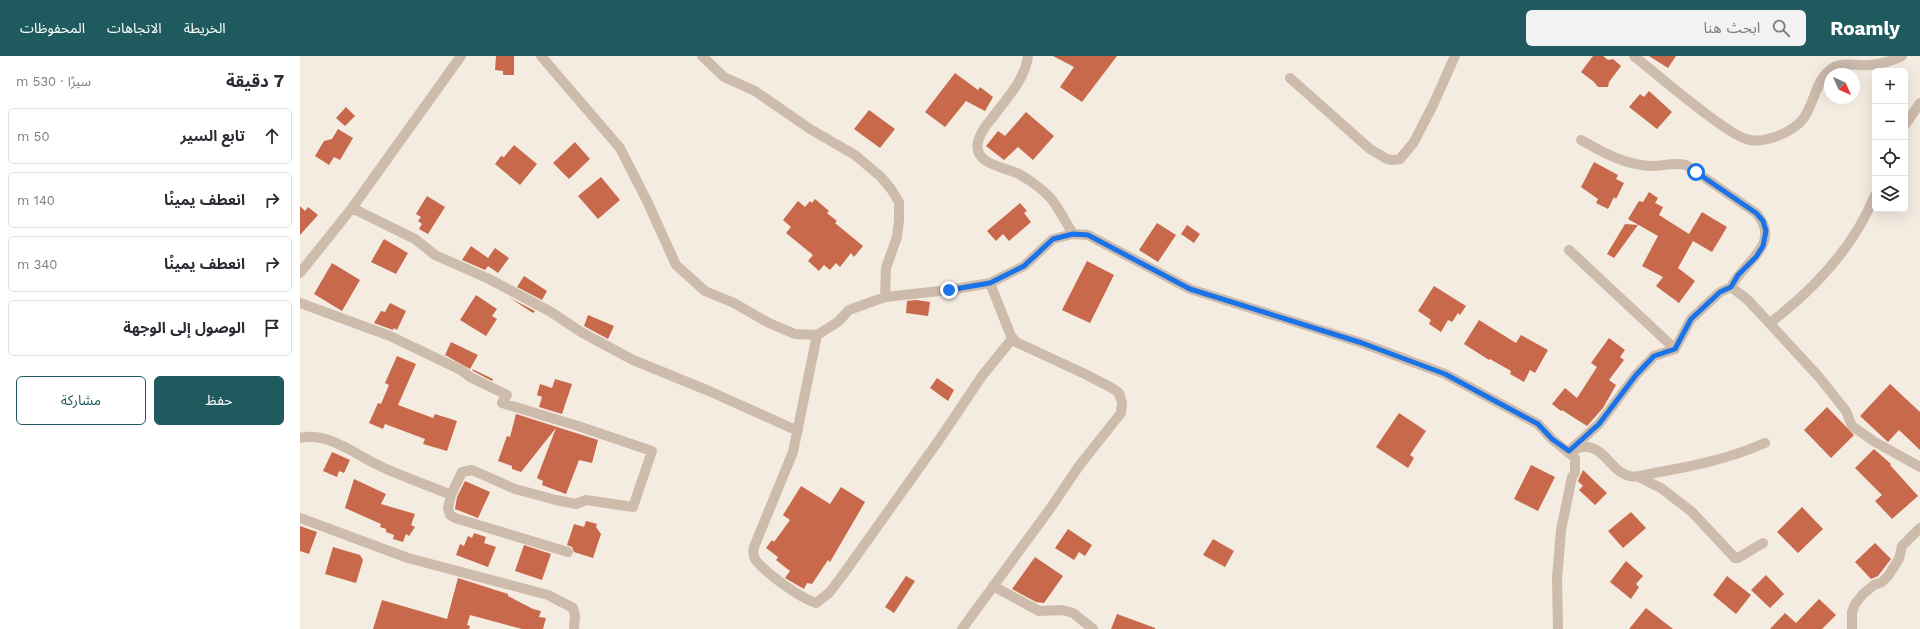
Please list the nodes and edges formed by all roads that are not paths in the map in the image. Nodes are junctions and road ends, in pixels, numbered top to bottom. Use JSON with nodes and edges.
{"nodes":[{"id":1,"x":461,"y":56,"type":"edge"},
{"id":2,"x":541,"y":56,"type":"edge"},
{"id":3,"x":702,"y":56,"type":"edge"},
{"id":4,"x":1028,"y":56,"type":"edge"},
{"id":5,"x":1455,"y":56,"type":"edge"},
{"id":6,"x":1634,"y":56,"type":"edge"},
{"id":7,"x":1902,"y":56,"type":"edge"},
{"id":8,"x":1290,"y":78,"type":"dead end"},
{"id":9,"x":1920,"y":103,"type":"edge"},
{"id":10,"x":1908,"y":121,"type":"edge"},
{"id":11,"x":1581,"y":140,"type":"dead end"},
{"id":12,"x":1872,"y":201,"type":"edge"},
{"id":13,"x":352,"y":208,"type":"junction"},
{"id":14,"x":1073,"y":234,"type":"junction"},
{"id":15,"x":1569,"y":250,"type":"dead end"},
{"id":16,"x":300,"y":273,"type":"edge"},
{"id":17,"x":990,"y":283,"type":"junction"},
{"id":18,"x":1731,"y":287,"type":"junction"},
{"id":19,"x":885,"y":297,"type":"junction"},
{"id":20,"x":300,"y":303,"type":"edge"},
{"id":21,"x":1770,"y":323,"type":"junction"},
{"id":22,"x":816,"y":335,"type":"junction"},
{"id":23,"x":1012,"y":339,"type":"junction"},
{"id":24,"x":1675,"y":349,"type":"junction"},
{"id":25,"x":798,"y":431,"type":"junction"},
{"id":26,"x":300,"y":438,"type":"edge"},
{"id":27,"x":1765,"y":443,"type":"dead end"},
{"id":28,"x":1569,"y":451,"type":"junction"},
{"id":29,"x":1920,"y":467,"type":"edge"},
{"id":30,"x":1639,"y":477,"type":"junction"},
{"id":31,"x":452,"y":495,"type":"junction"},
{"id":32,"x":300,"y":518,"type":"edge"},
{"id":33,"x":1920,"y":528,"type":"edge"},
{"id":34,"x":1763,"y":542,"type":"dead end"},
{"id":35,"x":568,"y":552,"type":"dead end"},
{"id":36,"x":993,"y":586,"type":"junction"},
{"id":37,"x":574,"y":629,"type":"edge"},
{"id":38,"x":962,"y":629,"type":"edge"},
{"id":39,"x":1093,"y":629,"type":"edge"},
{"id":40,"x":1558,"y":629,"type":"edge"},
{"id":41,"x":1852,"y":629,"type":"edge"}],
"edges":[{"from":1,"to":13,"type":"street"},
{"from":2,"to":22,"type":"street"},
{"from":3,"to":19,"type":"street"},
{"from":4,"to":14,"type":"street"},
{"from":5,"to":8,"type":"street"},
{"from":6,"to":7,"type":"street"},
{"from":9,"to":10,"type":"street"},
{"from":11,"to":18,"type":"street"},
{"from":12,"to":21,"type":"street"},
{"from":13,"to":16,"type":"street"},
{"from":13,"to":25,"type":"street"},
{"from":14,"to":17,"type":"street"},
{"from":14,"to":28,"type":"street"},
{"from":15,"to":24,"type":"street"},
{"from":17,"to":19,"type":"street"},
{"from":17,"to":23,"type":"street"},
{"from":18,"to":21,"type":"street"},
{"from":18,"to":24,"type":"street"},
{"from":19,"to":22,"type":"street"},
{"from":20,"to":31,"type":"street"},
{"from":21,"to":29,"type":"street"},
{"from":22,"to":25,"type":"street"},
{"from":23,"to":25,"type":"street"},
{"from":23,"to":36,"type":"street"},
{"from":24,"to":28,"type":"street"},
{"from":26,"to":31,"type":"street"},
{"from":27,"to":30,"type":"street"},
{"from":28,"to":30,"type":"street"},
{"from":28,"to":40,"type":"street"},
{"from":30,"to":34,"type":"street"},
{"from":31,"to":35,"type":"street"},
{"from":32,"to":37,"type":"street"},
{"from":33,"to":41,"type":"street"},
{"from":36,"to":38,"type":"street"},
{"from":36,"to":39,"type":"street"}]}
